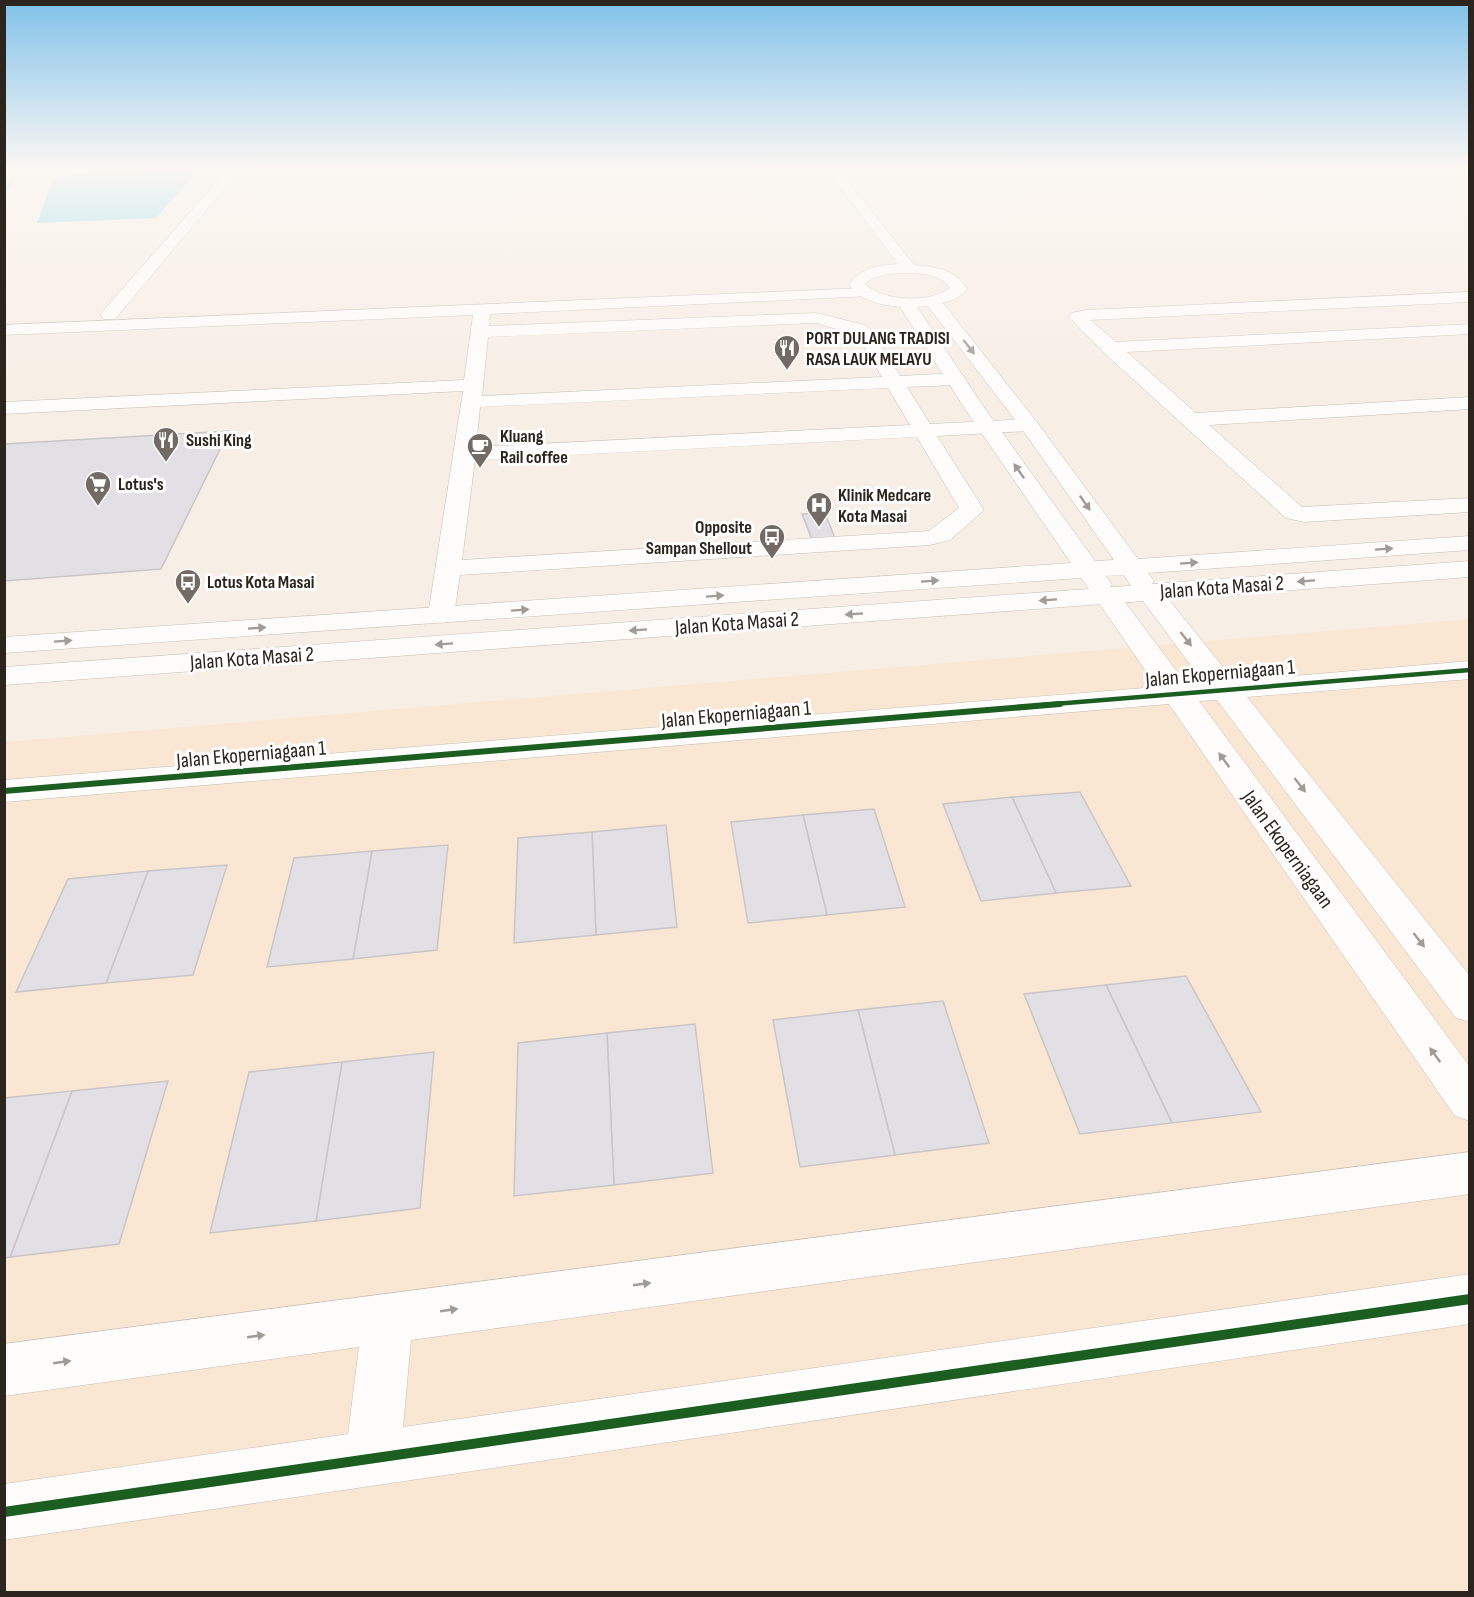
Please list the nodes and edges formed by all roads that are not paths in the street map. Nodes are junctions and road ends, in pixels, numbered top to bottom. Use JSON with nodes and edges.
{"nodes":[{"id":1,"x":173,"y":241,"type":"edge"},
{"id":2,"x":887,"y":241,"type":"edge"},
{"id":3,"x":909,"y":269,"type":"junction"},
{"id":4,"x":861,"y":289,"type":"junction"},
{"id":5,"x":1470,"y":297,"type":"edge"},
{"id":6,"x":933,"y":301,"type":"junction"},
{"id":7,"x":904,"y":302,"type":"junction"},
{"id":8,"x":482,"y":312,"type":"junction"},
{"id":9,"x":109,"y":315,"type":"junction"},
{"id":10,"x":4,"y":320,"type":"edge"},
{"id":11,"x":1470,"y":328,"type":"edge"},
{"id":12,"x":4,"y":330,"type":"edge"},
{"id":13,"x":456,"y":331,"type":"dead end"},
{"id":14,"x":1109,"y":348,"type":"junction"},
{"id":15,"x":956,"y":379,"type":"junction"},
{"id":16,"x":893,"y":382,"type":"junction"},
{"id":17,"x":472,"y":393,"type":"junction"},
{"id":18,"x":1470,"y":403,"type":"edge"},
{"id":19,"x":4,"y":408,"type":"edge"},
{"id":20,"x":1189,"y":420,"type":"junction"},
{"id":21,"x":1029,"y":425,"type":"junction"},
{"id":22,"x":988,"y":427,"type":"junction"},
{"id":23,"x":922,"y":430,"type":"junction"},
{"id":24,"x":465,"y":454,"type":"junction"},
{"id":25,"x":1470,"y":505,"type":"edge"},
{"id":26,"x":1470,"y":543,"type":"edge"},
{"id":27,"x":449,"y":568,"type":"junction"},
{"id":28,"x":1131,"y":568,"type":"junction"},
{"id":29,"x":1470,"y":569,"type":"edge"},
{"id":30,"x":1089,"y":570,"type":"junction"},
{"id":31,"x":1150,"y":593,"type":"junction"},
{"id":32,"x":1107,"y":596,"type":"junction"},
{"id":33,"x":441,"y":615,"type":"junction"},
{"id":34,"x":4,"y":645,"type":"edge"},
{"id":35,"x":1470,"y":670,"type":"edge"},
{"id":36,"x":4,"y":676,"type":"edge"},
{"id":37,"x":1226,"y":689,"type":"junction"},
{"id":38,"x":1177,"y":693,"type":"junction"},
{"id":39,"x":4,"y":792,"type":"edge"},
{"id":40,"x":1470,"y":1006,"type":"edge"},
{"id":41,"x":1470,"y":1102,"type":"edge"},
{"id":42,"x":1470,"y":1173,"type":"edge"},
{"id":43,"x":1470,"y":1299,"type":"edge"},
{"id":44,"x":388,"y":1319,"type":"junction"},
{"id":45,"x":4,"y":1370,"type":"edge"},
{"id":46,"x":372,"y":1458,"type":"junction"},
{"id":47,"x":4,"y":1512,"type":"edge"}],
"edges":[{"from":1,"to":9,"type":"street"},
{"from":2,"to":3,"type":"street"},
{"from":3,"to":4,"type":"street"},
{"from":3,"to":6,"type":"street"},
{"from":4,"to":7,"type":"street"},
{"from":4,"to":8,"type":"street"},
{"from":5,"to":14,"type":"street"},
{"from":6,"to":7,"type":"street"},
{"from":6,"to":21,"type":"street","one_way":true},
{"from":7,"to":15,"type":"street","name":"Jalan Ekoperniagaan"},
{"from":8,"to":9,"type":"street"},
{"from":8,"to":12,"type":"street"},
{"from":8,"to":13,"type":"street"},
{"from":8,"to":16,"type":"street"},
{"from":8,"to":17,"type":"street"},
{"from":9,"to":10,"type":"street"},
{"from":11,"to":14,"type":"street"},
{"from":14,"to":20,"type":"street"},
{"from":15,"to":16,"type":"street"},
{"from":15,"to":22,"type":"street","name":"Jalan Ekoperniagaan"},
{"from":16,"to":17,"type":"street"},
{"from":16,"to":23,"type":"street"},
{"from":17,"to":19,"type":"street"},
{"from":17,"to":24,"type":"street"},
{"from":18,"to":20,"type":"street"},
{"from":20,"to":25,"type":"street"},
{"from":21,"to":22,"type":"street"},
{"from":21,"to":28,"type":"street","one_way":true},
{"from":22,"to":23,"type":"street"},
{"from":30,"to":22,"type":"street","name":"Jalan Ekoperniagaan","one_way":true},
{"from":23,"to":24,"type":"street"},
{"from":23,"to":27,"type":"street"},
{"from":24,"to":27,"type":"street"},
{"from":28,"to":26,"type":"street","name":"Jalan Kota Masai 2","one_way":true},
{"from":27,"to":33,"type":"street"},
{"from":28,"to":30,"type":"street","name":"Jalan Kota Masai 2"},
{"from":28,"to":31,"type":"street"},
{"from":29,"to":31,"type":"street","name":"Jalan Kota Masai 2","one_way":true},
{"from":30,"to":32,"type":"street","name":"Jalan Ekoperniagaan"},
{"from":33,"to":30,"type":"street","name":"Jalan Kota Masai 2","one_way":true},
{"from":31,"to":32,"type":"street","name":"Jalan Kota Masai 2"},
{"from":31,"to":37,"type":"street","one_way":true},
{"from":32,"to":36,"type":"street","name":"Jalan Kota Masai 2","one_way":true},
{"from":32,"to":38,"type":"street","name":"Jalan Ekoperniagaan"},
{"from":34,"to":33,"type":"street","name":"Jalan Kota Masai 2","one_way":true},
{"from":35,"to":37,"type":"street","name":"Jalan Ekoperniagaan 1"},
{"from":37,"to":38,"type":"street","name":"Jalan Ekoperniagaan 1"},
{"from":37,"to":40,"type":"street","one_way":true},
{"from":38,"to":39,"type":"street","name":"Jalan Ekoperniagaan 1"},
{"from":41,"to":38,"type":"street","name":"Jalan Ekoperniagaan","one_way":true},
{"from":44,"to":42,"type":"street","one_way":true},
{"from":43,"to":46,"type":"street"},
{"from":45,"to":44,"type":"street","one_way":true},
{"from":44,"to":46,"type":"street"},
{"from":46,"to":47,"type":"street"}]}
